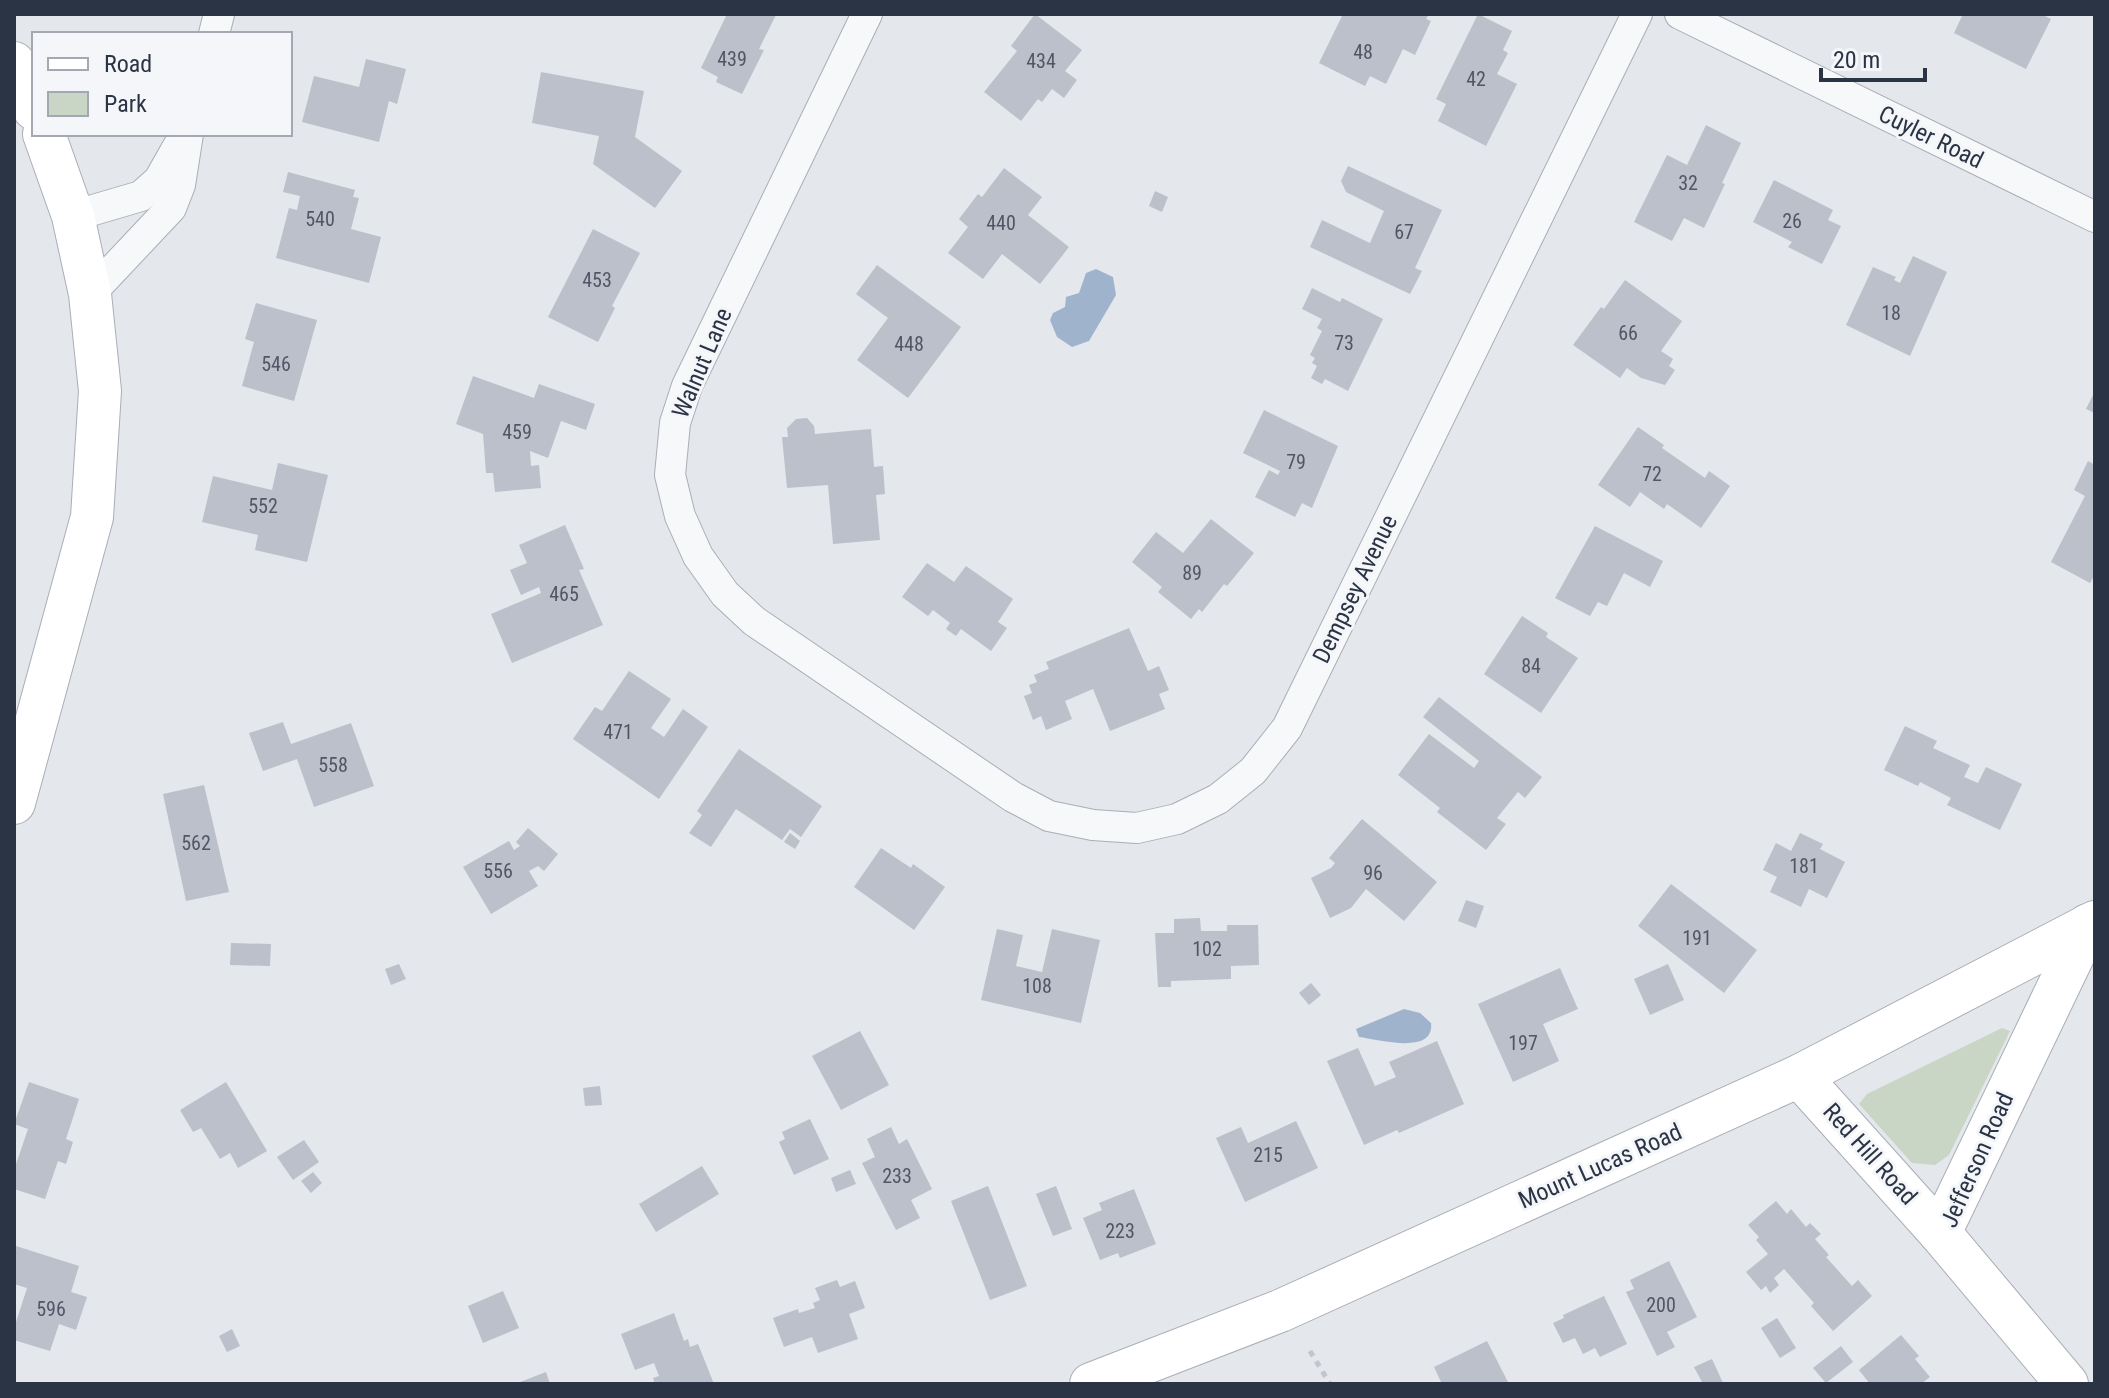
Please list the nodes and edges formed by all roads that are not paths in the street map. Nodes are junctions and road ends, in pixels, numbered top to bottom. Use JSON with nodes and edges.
{"nodes":[{"id":1,"x":867,"y":14,"type":"edge"},
{"id":2,"x":1637,"y":14,"type":"edge"},
{"id":3,"x":1680,"y":14,"type":"edge"},
{"id":4,"x":14,"y":63,"type":"edge"},
{"id":5,"x":32,"y":104,"type":"edge"},
{"id":6,"x":45,"y":136,"type":"edge"},
{"id":7,"x":185,"y":136,"type":"edge"},
{"id":8,"x":186,"y":136,"type":"edge"},
{"id":9,"x":73,"y":216,"type":"junction"},
{"id":10,"x":2095,"y":217,"type":"edge"},
{"id":11,"x":90,"y":294,"type":"junction"},
{"id":12,"x":873,"y":702,"type":"joint"},
{"id":13,"x":14,"y":803,"type":"edge"},
{"id":14,"x":2093,"y":919,"type":"edge"},
{"id":15,"x":1799,"y":1076,"type":"junction"},
{"id":16,"x":1940,"y":1233,"type":"junction"},
{"id":17,"x":1091,"y":1384,"type":"edge"},
{"id":18,"x":2067,"y":1384,"type":"edge"}],
"edges":[{"from":1,"to":12,"type":"street","name":"Walnut Lane"},
{"from":2,"to":12,"type":"street","name":"Dempsey Avenue"},
{"from":3,"to":10,"type":"street","name":"Cuyler Road"},
{"from":4,"to":5,"type":"street"},
{"from":6,"to":9,"type":"street"},
{"from":7,"to":9,"type":"street"},
{"from":8,"to":11,"type":"street"},
{"from":9,"to":11,"type":"street"},
{"from":11,"to":13,"type":"street"},
{"from":14,"to":15,"type":"street","name":"Mount Lucas Road"},
{"from":14,"to":16,"type":"street","name":"Jefferson Road"},
{"from":15,"to":16,"type":"street","name":"Red Hill Road"},
{"from":15,"to":17,"type":"street","name":"Mount Lucas Road"},
{"from":16,"to":18,"type":"street","name":"Jefferson Road"}]}
